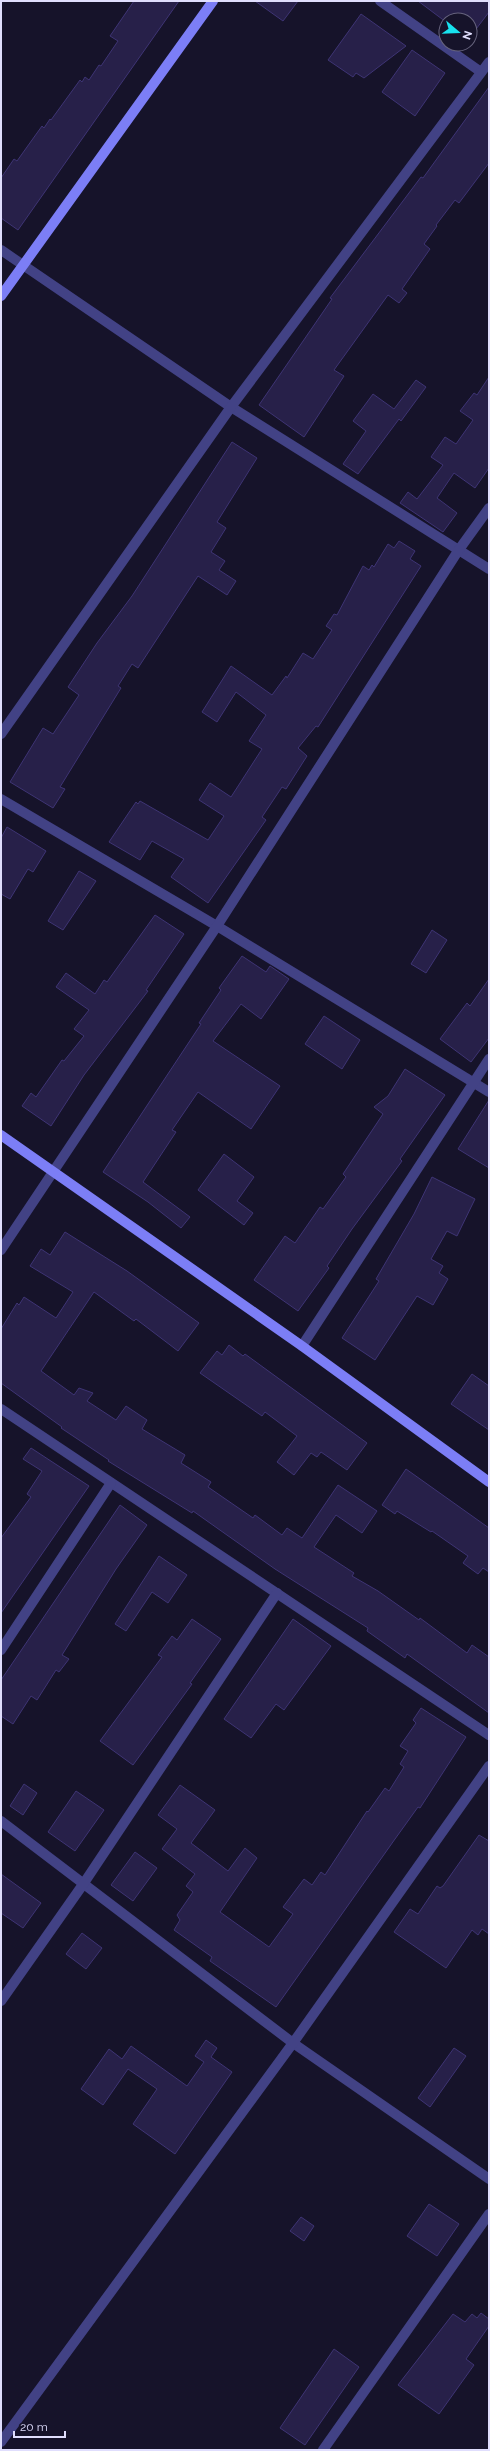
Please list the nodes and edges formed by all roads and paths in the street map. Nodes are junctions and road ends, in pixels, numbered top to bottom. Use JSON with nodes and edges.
{"nodes":[{"id":1,"x":213,"y":1,"type":"edge"},
{"id":2,"x":380,"y":1,"type":"edge"},
{"id":3,"x":489,"y":62,"type":"edge"},
{"id":4,"x":481,"y":72,"type":"junction"},
{"id":5,"x":1,"y":250,"type":"edge"},
{"id":6,"x":23,"y":266,"type":"junction"},
{"id":7,"x":1,"y":296,"type":"edge"},
{"id":8,"x":231,"y":407,"type":"junction"},
{"id":9,"x":489,"y":508,"type":"edge"},
{"id":10,"x":458,"y":551,"type":"junction"},
{"id":11,"x":489,"y":569,"type":"edge"},
{"id":12,"x":1,"y":734,"type":"edge"},
{"id":13,"x":1,"y":799,"type":"edge"},
{"id":14,"x":217,"y":926,"type":"junction"},
{"id":15,"x":489,"y":1059,"type":"edge"},
{"id":16,"x":472,"y":1082,"type":"junction"},
{"id":17,"x":489,"y":1092,"type":"edge"},
{"id":18,"x":1,"y":1135,"type":"edge"},
{"id":19,"x":53,"y":1172,"type":"junction"},
{"id":20,"x":1,"y":1250,"type":"edge"},
{"id":21,"x":302,"y":1346,"type":"junction"},
{"id":22,"x":1,"y":1409,"type":"edge"},
{"id":23,"x":489,"y":1482,"type":"edge"},
{"id":24,"x":111,"y":1483,"type":"junction"},
{"id":25,"x":277,"y":1593,"type":"junction"},
{"id":26,"x":1,"y":1650,"type":"edge"},
{"id":27,"x":489,"y":1735,"type":"edge"},
{"id":28,"x":489,"y":1766,"type":"edge"},
{"id":29,"x":1,"y":1821,"type":"edge"},
{"id":30,"x":84,"y":1883,"type":"junction"},
{"id":31,"x":1,"y":2001,"type":"edge"},
{"id":32,"x":293,"y":2043,"type":"junction"},
{"id":33,"x":489,"y":2179,"type":"edge"},
{"id":34,"x":489,"y":2214,"type":"edge"},
{"id":35,"x":1,"y":2442,"type":"edge"},
{"id":36,"x":323,"y":2450,"type":"edge"}],
"edges":[{"from":1,"to":6,"type":"street"},
{"from":2,"to":4,"type":"street"},
{"from":3,"to":4,"type":"street"},
{"from":4,"to":8,"type":"street"},
{"from":5,"to":6,"type":"street"},
{"from":6,"to":7,"type":"street"},
{"from":6,"to":8,"type":"street"},
{"from":8,"to":10,"type":"street"},
{"from":8,"to":12,"type":"street"},
{"from":9,"to":10,"type":"street"},
{"from":10,"to":11,"type":"street"},
{"from":10,"to":14,"type":"street"},
{"from":13,"to":14,"type":"street"},
{"from":14,"to":16,"type":"street"},
{"from":14,"to":19,"type":"street"},
{"from":15,"to":16,"type":"street"},
{"from":16,"to":17,"type":"street"},
{"from":16,"to":21,"type":"street"},
{"from":18,"to":19,"type":"street"},
{"from":19,"to":20,"type":"street"},
{"from":19,"to":21,"type":"street"},
{"from":21,"to":23,"type":"street"},
{"from":22,"to":24,"type":"street"},
{"from":24,"to":25,"type":"street"},
{"from":24,"to":26,"type":"street"},
{"from":25,"to":27,"type":"street"},
{"from":25,"to":30,"type":"street"},
{"from":28,"to":32,"type":"street"},
{"from":29,"to":30,"type":"street"},
{"from":30,"to":31,"type":"street"},
{"from":30,"to":32,"type":"street"},
{"from":32,"to":33,"type":"street"},
{"from":32,"to":35,"type":"street"},
{"from":34,"to":36,"type":"street"}]}
